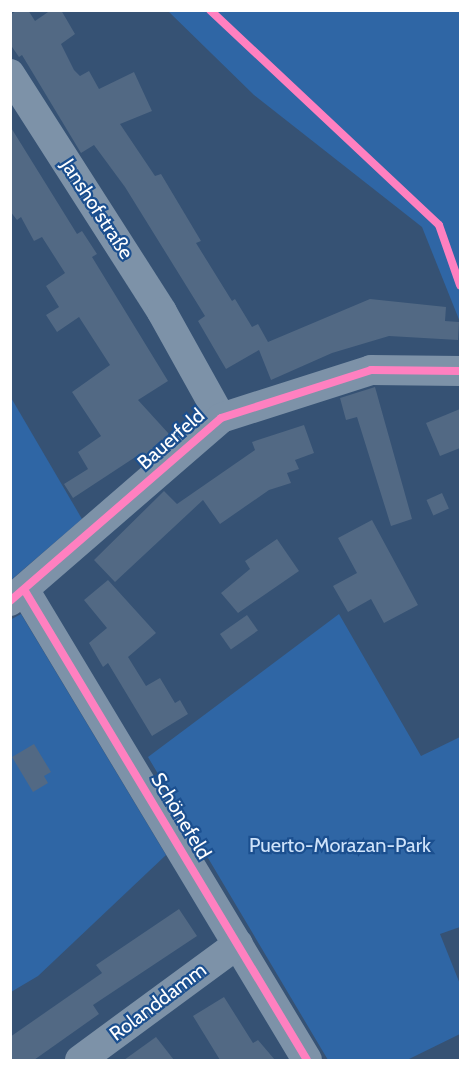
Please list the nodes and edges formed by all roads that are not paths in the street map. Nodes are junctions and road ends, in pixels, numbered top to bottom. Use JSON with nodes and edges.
{"nodes":[{"id":1,"x":10,"y":74,"type":"edge"},
{"id":2,"x":460,"y":371,"type":"edge"},
{"id":3,"x":220,"y":418,"type":"junction"},
{"id":4,"x":18,"y":596,"type":"edge"},
{"id":5,"x":238,"y":944,"type":"junction"},
{"id":6,"x":80,"y":1060,"type":"edge"},
{"id":7,"x":307,"y":1060,"type":"edge"}],
"edges":[{"from":1,"to":3,"type":"street","name":"Janshofstraße"},
{"from":2,"to":3,"type":"street","name":"Bauerfeld"},
{"from":3,"to":4,"type":"street","name":"Bauerfeld"},
{"from":4,"to":5,"type":"street","name":"Schönefeld"},
{"from":5,"to":6,"type":"street","name":"Rolanddamm"},
{"from":5,"to":7,"type":"street","name":"Schönefeld"}]}
